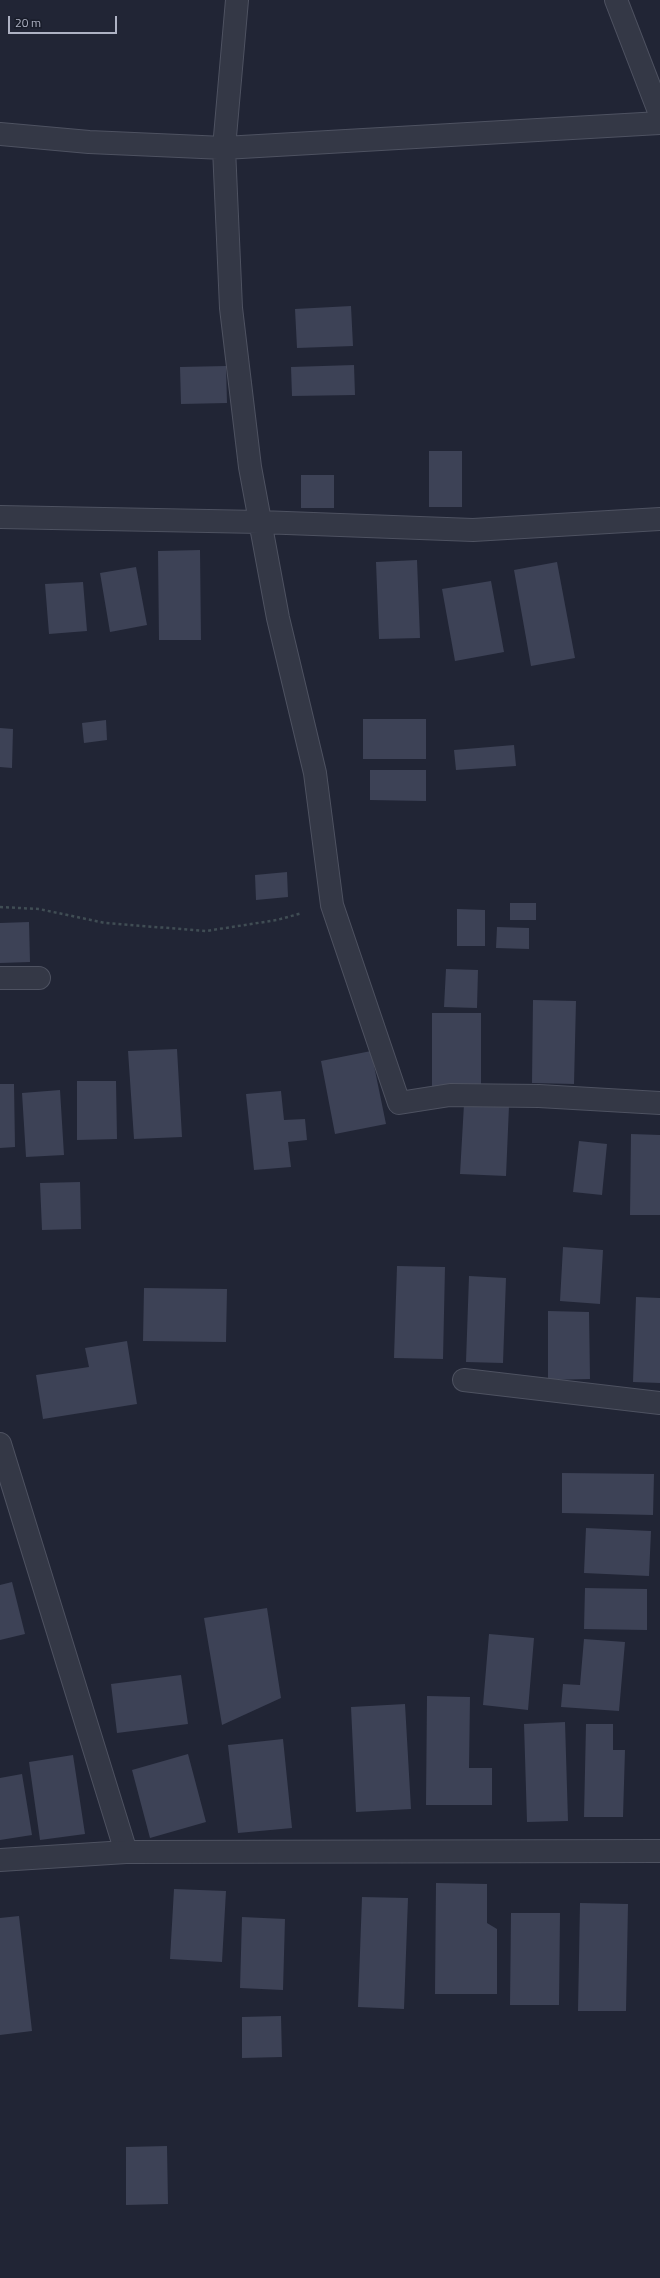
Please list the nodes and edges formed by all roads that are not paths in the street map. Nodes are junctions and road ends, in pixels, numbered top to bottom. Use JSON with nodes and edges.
{"nodes":[{"id":1,"x":237,"y":0,"type":"edge"},
{"id":2,"x":616,"y":0,"type":"edge"},
{"id":3,"x":660,"y":114,"type":"edge"},
{"id":4,"x":660,"y":123,"type":"edge"},
{"id":5,"x":0,"y":134,"type":"edge"},
{"id":6,"x":224,"y":148,"type":"junction"},
{"id":7,"x":0,"y":517,"type":"edge"},
{"id":8,"x":660,"y":519,"type":"edge"},
{"id":9,"x":260,"y":522,"type":"junction"},
{"id":10,"x":0,"y":978,"type":"edge"},
{"id":11,"x":39,"y":978,"type":"dead end"},
{"id":12,"x":660,"y":1104,"type":"edge"},
{"id":13,"x":464,"y":1380,"type":"dead end"},
{"id":14,"x":660,"y":1403,"type":"edge"},
{"id":15,"x":0,"y":1444,"type":"edge"},
{"id":16,"x":660,"y":1851,"type":"edge"},
{"id":17,"x":126,"y":1852,"type":"junction"},
{"id":18,"x":0,"y":1860,"type":"edge"}],
"edges":[{"from":1,"to":6,"type":"street"},
{"from":2,"to":3,"type":"street"},
{"from":4,"to":6,"type":"street"},
{"from":5,"to":6,"type":"street"},
{"from":6,"to":9,"type":"street"},
{"from":7,"to":9,"type":"street"},
{"from":8,"to":9,"type":"street"},
{"from":9,"to":12,"type":"street"},
{"from":10,"to":11,"type":"street"},
{"from":13,"to":14,"type":"street"},
{"from":15,"to":17,"type":"street"},
{"from":16,"to":17,"type":"street"},
{"from":17,"to":18,"type":"street"}]}
